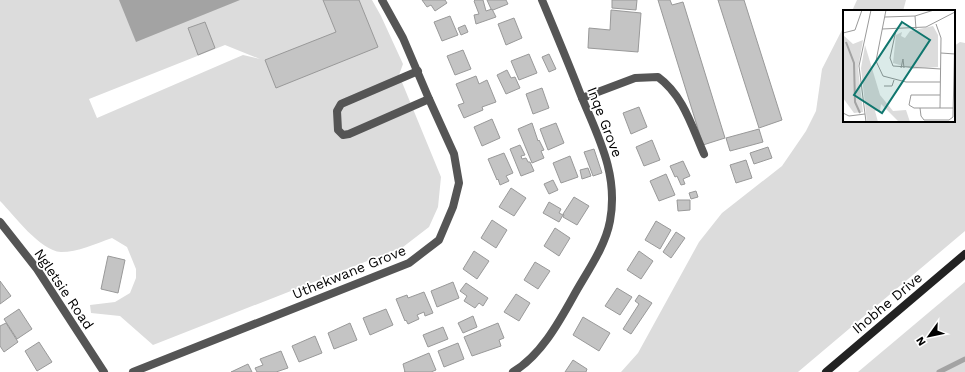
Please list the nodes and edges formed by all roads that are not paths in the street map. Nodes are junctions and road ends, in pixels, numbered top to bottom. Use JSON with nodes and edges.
{"nodes":[{"id":1,"x":382,"y":0,"type":"edge"},
{"id":2,"x":542,"y":0,"type":"edge"},
{"id":3,"x":418,"y":71,"type":"junction"},
{"id":4,"x":582,"y":98,"type":"junction"},
{"id":5,"x":429,"y":100,"type":"junction"},
{"id":6,"x":704,"y":154,"type":"dead end"},
{"id":7,"x":0,"y":222,"type":"edge"},
{"id":8,"x":965,"y":254,"type":"edge"},
{"id":9,"x":104,"y":372,"type":"edge"},
{"id":10,"x":133,"y":372,"type":"edge"},
{"id":11,"x":513,"y":372,"type":"edge"},
{"id":12,"x":826,"y":372,"type":"edge"}],
"edges":[{"from":1,"to":3,"type":"street","name":"Uthekwane Grove"},
{"from":2,"to":4,"type":"street","name":"Inqe Grove"},
{"from":3,"to":5,"type":"street","name":"Uthekwane Grove"},
{"from":3,"to":5,"type":"street"},
{"from":4,"to":6,"type":"street"},
{"from":4,"to":11,"type":"street","name":"Inqe Grove"},
{"from":5,"to":10,"type":"street","name":"Uthekwane Grove"},
{"from":7,"to":9,"type":"street","name":"Ngletsie Road"},
{"from":8,"to":12,"type":"street","name":"Ihobhe Drive"}]}
